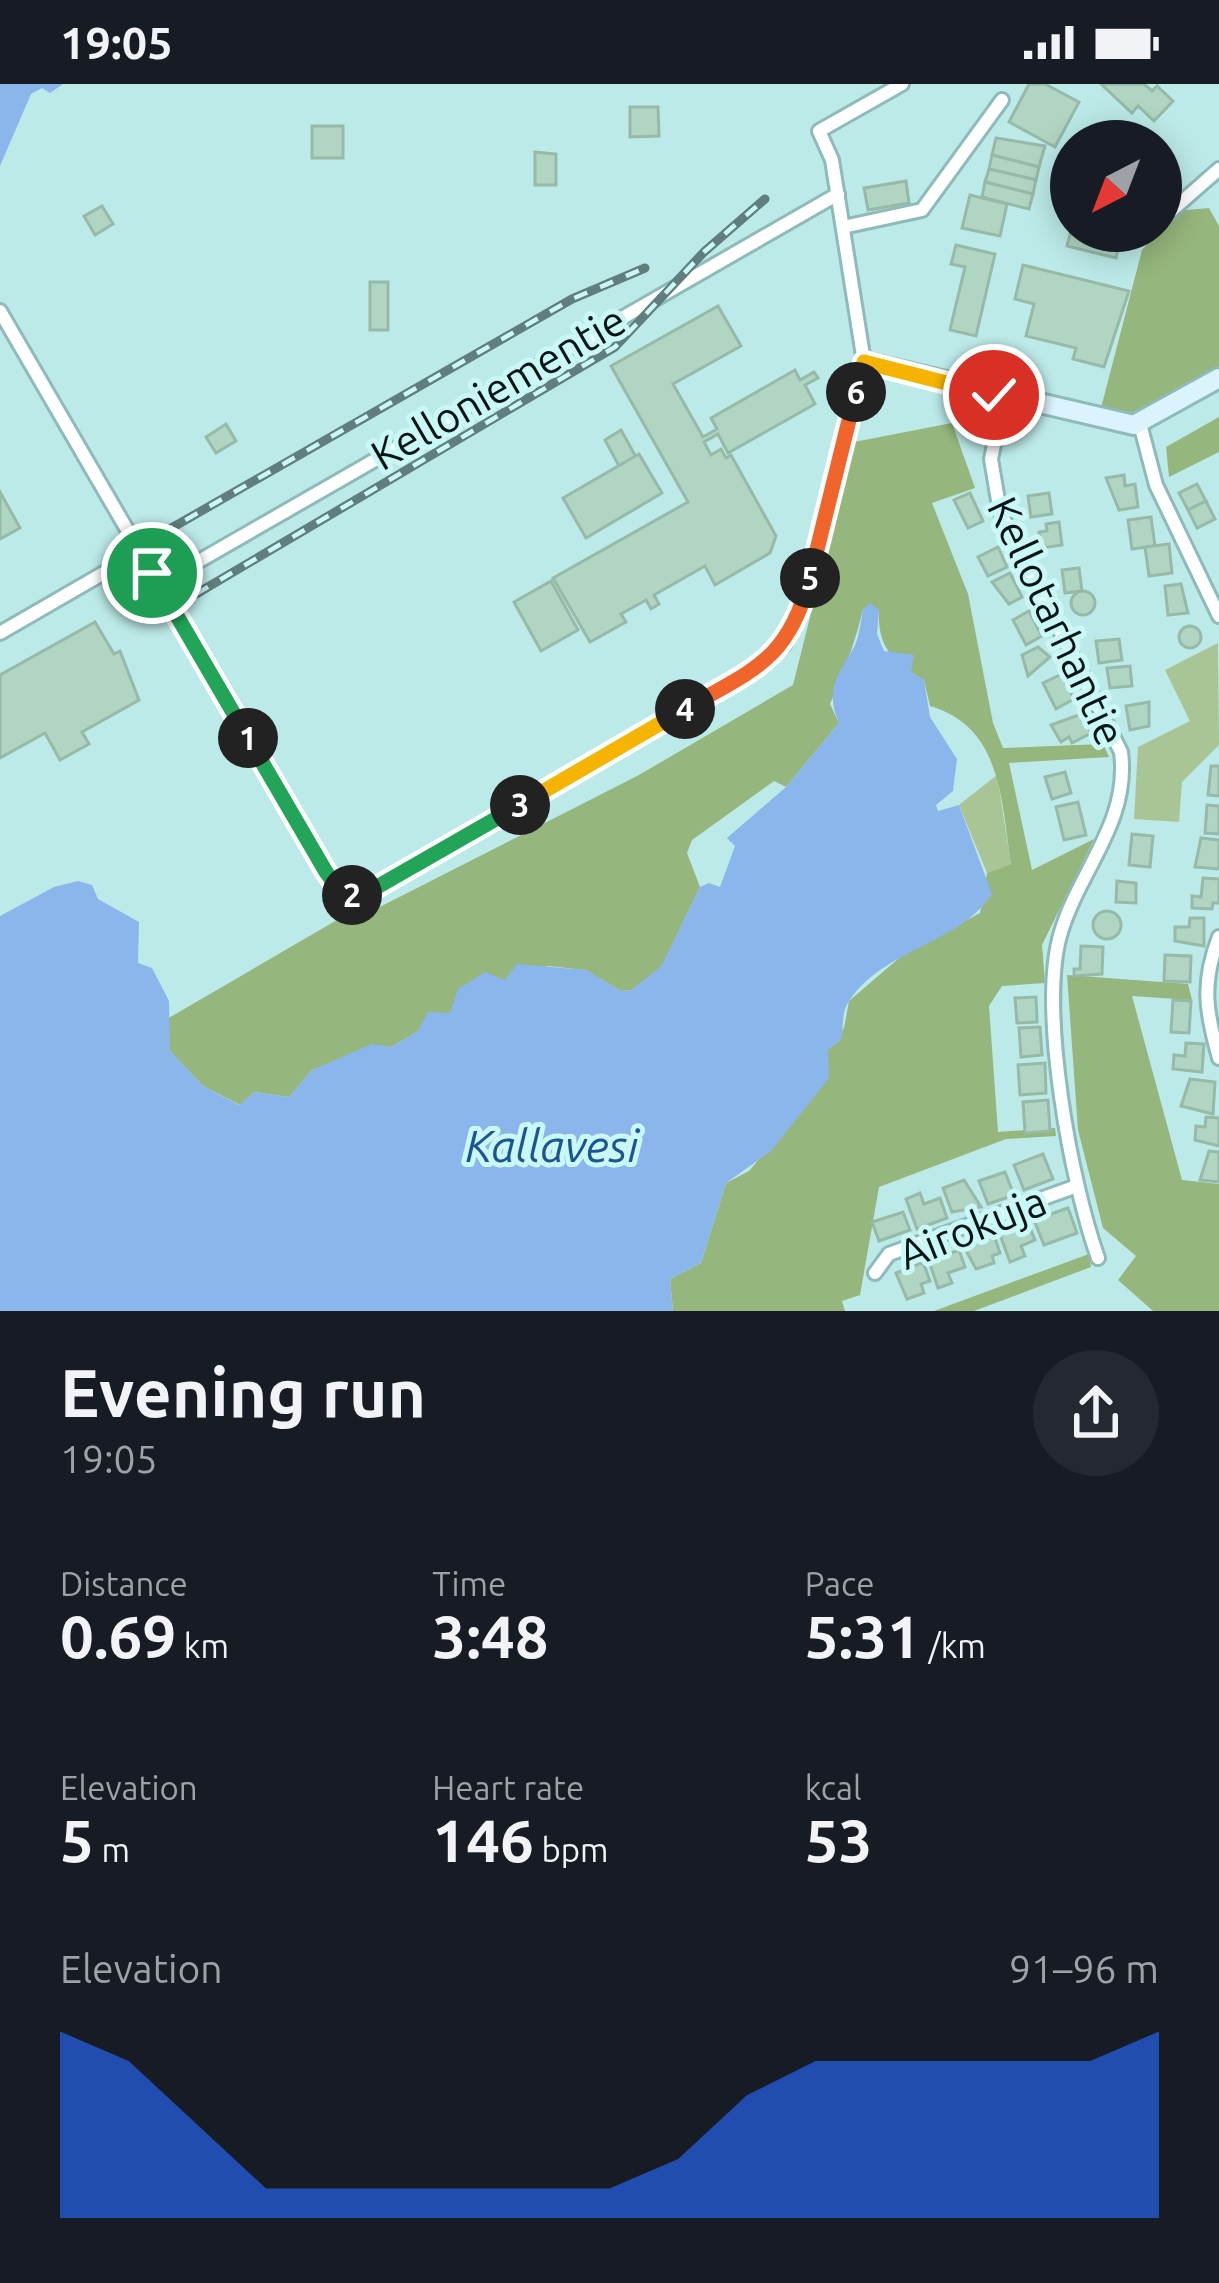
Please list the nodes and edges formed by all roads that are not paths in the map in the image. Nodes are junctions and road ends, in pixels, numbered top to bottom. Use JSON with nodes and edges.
{"nodes":[{"id":1,"x":902,"y":84,"type":"edge"},
{"id":2,"x":1002,"y":100,"type":"dead end"},
{"id":3,"x":1219,"y":169,"type":"edge"},
{"id":4,"x":838,"y":194,"type":"junction"},
{"id":5,"x":1182,"y":202,"type":"edge"},
{"id":6,"x":843,"y":227,"type":"junction"},
{"id":7,"x":0,"y":311,"type":"edge"},
{"id":8,"x":864,"y":362,"type":"junction"},
{"id":9,"x":1219,"y":377,"type":"edge"},
{"id":10,"x":1004,"y":398,"type":"junction"},
{"id":11,"x":1141,"y":424,"type":"junction"},
{"id":12,"x":140,"y":551,"type":"junction"},
{"id":13,"x":159,"y":584,"type":"junction"},
{"id":14,"x":1219,"y":616,"type":"edge"},
{"id":15,"x":0,"y":633,"type":"edge"},
{"id":16,"x":1219,"y":937,"type":"edge"},
{"id":17,"x":1219,"y":1058,"type":"edge"},
{"id":18,"x":1074,"y":1187,"type":"junction"},
{"id":19,"x":1098,"y":1258,"type":"dead end"},
{"id":20,"x":875,"y":1273,"type":"dead end"}],
"edges":[{"from":1,"to":4,"type":"street"},
{"from":2,"to":6,"type":"street"},
{"from":3,"to":5,"type":"street"},
{"from":4,"to":6,"type":"street"},
{"from":4,"to":13,"type":"street","name":"Kelloniementie"},
{"from":6,"to":8,"type":"street"},
{"from":7,"to":12,"type":"street"},
{"from":8,"to":10,"type":"street"},
{"from":8,"to":13,"type":"street"},
{"from":9,"to":11,"type":"street"},
{"from":10,"to":11,"type":"street"},
{"from":10,"to":18,"type":"street","name":"Kellotarhantie"},
{"from":11,"to":14,"type":"street"},
{"from":12,"to":13,"type":"street"},
{"from":12,"to":15,"type":"street"},
{"from":16,"to":17,"type":"street"},
{"from":18,"to":19,"type":"street","name":"Kellotarhantie"},
{"from":18,"to":20,"type":"street","name":"Airokuja"}]}
